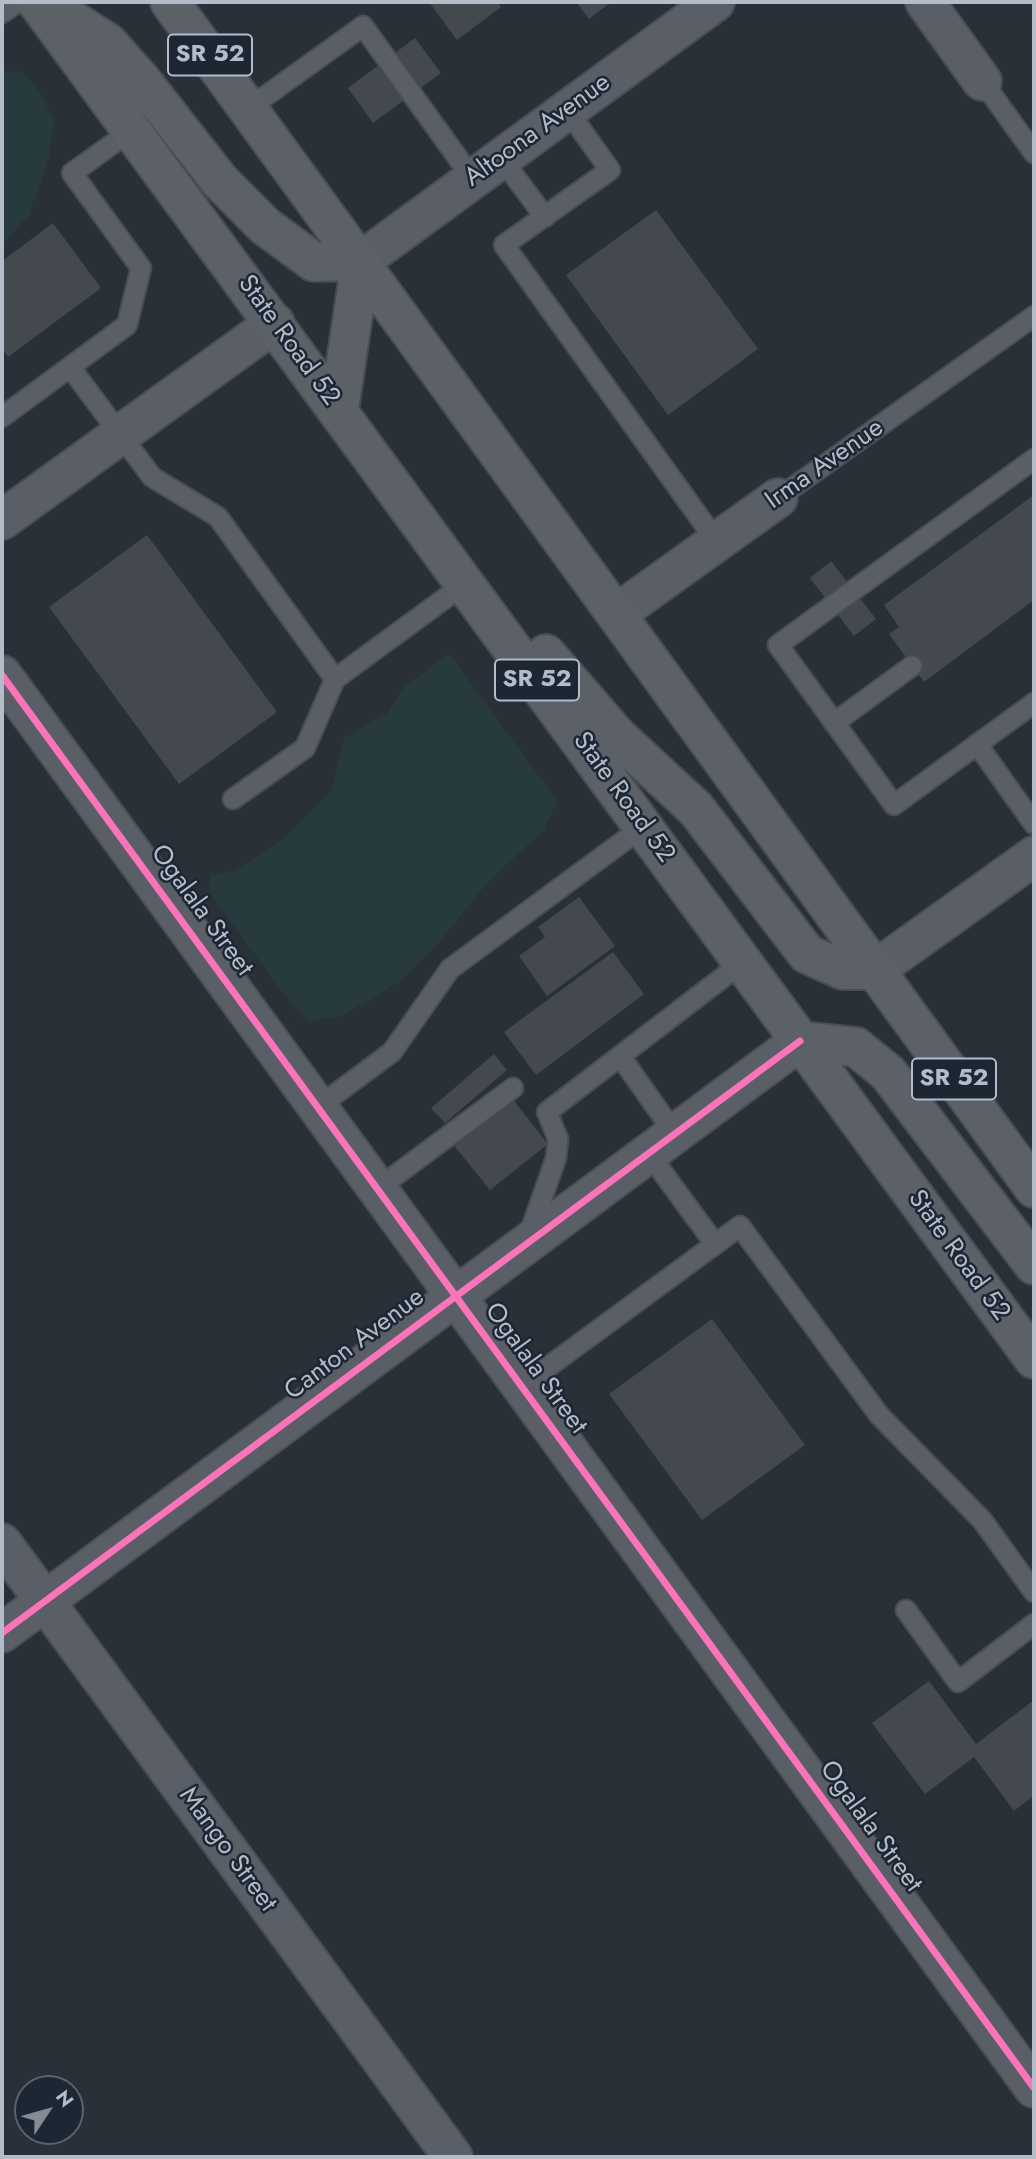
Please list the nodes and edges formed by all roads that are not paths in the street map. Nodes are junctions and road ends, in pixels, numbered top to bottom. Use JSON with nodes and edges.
{"nodes":[{"id":1,"x":18,"y":2,"type":"edge"},
{"id":2,"x":37,"y":2,"type":"edge"},
{"id":3,"x":45,"y":2,"type":"edge"},
{"id":4,"x":170,"y":2,"type":"edge"},
{"id":5,"x":715,"y":2,"type":"edge"},
{"id":6,"x":925,"y":2,"type":"edge"},
{"id":7,"x":2,"y":13,"type":"edge"},
{"id":8,"x":982,"y":81,"type":"joint"},
{"id":9,"x":249,"y":108,"type":"junction"},
{"id":10,"x":567,"y":110,"type":"junction"},
{"id":11,"x":132,"y":130,"type":"junction"},
{"id":12,"x":1034,"y":153,"type":"edge"},
{"id":13,"x":487,"y":168,"type":"junction"},
{"id":14,"x":545,"y":217,"type":"junction"},
{"id":15,"x":361,"y":261,"type":"junction"},
{"id":16,"x":1034,"y":316,"type":"edge"},
{"id":17,"x":275,"y":323,"type":"junction"},
{"id":18,"x":70,"y":367,"type":"junction"},
{"id":19,"x":339,"y":410,"type":"junction"},
{"id":20,"x":2,"y":416,"type":"edge"},
{"id":21,"x":120,"y":435,"type":"junction"},
{"id":22,"x":1034,"y":459,"type":"edge"},
{"id":23,"x":778,"y":498,"type":"joint"},
{"id":24,"x":2,"y":520,"type":"edge"},
{"id":25,"x":717,"y":542,"type":"junction"},
{"id":26,"x":466,"y":583,"type":"junction"},
{"id":27,"x":616,"y":614,"type":"junction"},
{"id":28,"x":912,"y":666,"type":"dead end"},
{"id":29,"x":2,"y":675,"type":"edge"},
{"id":30,"x":335,"y":679,"type":"junction"},
{"id":31,"x":1034,"y":703,"type":"edge"},
{"id":32,"x":834,"y":723,"type":"junction"},
{"id":33,"x":977,"y":744,"type":"junction"},
{"id":34,"x":233,"y":799,"type":"dead end"},
{"id":35,"x":1034,"y":824,"type":"edge"},
{"id":36,"x":643,"y":826,"type":"junction"},
{"id":37,"x":1034,"y":856,"type":"edge"},
{"id":38,"x":743,"y":962,"type":"junction"},
{"id":39,"x":875,"y":970,"type":"junction"},
{"id":40,"x":800,"y":1041,"type":"junction"},
{"id":41,"x":620,"y":1056,"type":"junction"},
{"id":42,"x":513,"y":1087,"type":"dead end"},
{"id":43,"x":318,"y":1107,"type":"junction"},
{"id":44,"x":662,"y":1144,"type":"junction"},
{"id":45,"x":1034,"y":1188,"type":"edge"},
{"id":46,"x":377,"y":1189,"type":"junction"},
{"id":47,"x":526,"y":1244,"type":"junction"},
{"id":48,"x":715,"y":1244,"type":"junction"},
{"id":49,"x":1034,"y":1265,"type":"edge"},
{"id":50,"x":456,"y":1296,"type":"junction"},
{"id":51,"x":1034,"y":1359,"type":"edge"},
{"id":52,"x":522,"y":1387,"type":"junction"},
{"id":53,"x":2,"y":1543,"type":"edge"},
{"id":54,"x":1034,"y":1592,"type":"edge"},
{"id":55,"x":45,"y":1601,"type":"junction"},
{"id":56,"x":906,"y":1610,"type":"dead end"},
{"id":57,"x":1034,"y":1624,"type":"edge"},
{"id":58,"x":2,"y":1633,"type":"edge"},
{"id":59,"x":1034,"y":2088,"type":"edge"},
{"id":60,"x":453,"y":2157,"type":"edge"}],
"edges":[{"from":1,"to":7,"type":"lane"},
{"from":2,"to":11,"type":"main road","name":"State Road 52","number":"SR 52"},
{"from":3,"to":15,"type":"main road"},
{"from":4,"to":9,"type":"main road","number":"SR 52"},
{"from":5,"to":10,"type":"street","name":"Altoona Avenue"},
{"from":6,"to":8,"type":"street"},
{"from":8,"to":12,"type":"lane"},
{"from":9,"to":13,"type":"lane"},
{"from":9,"to":15,"type":"main road","number":"SR 52"},
{"from":10,"to":13,"type":"street","name":"Altoona Avenue"},
{"from":10,"to":14,"type":"lane"},
{"from":11,"to":17,"type":"main road","name":"State Road 52","number":"SR 52"},
{"from":11,"to":18,"type":"lane"},
{"from":13,"to":14,"type":"lane"},
{"from":13,"to":15,"type":"street","name":"Altoona Avenue"},
{"from":14,"to":25,"type":"lane"},
{"from":15,"to":19,"type":"main road"},
{"from":15,"to":27,"type":"main road","number":"SR 52"},
{"from":16,"to":23,"type":"lane","name":"Irma Avenue"},
{"from":17,"to":19,"type":"main road","name":"State Road 52","number":"SR 52"},
{"from":17,"to":21,"type":"street"},
{"from":18,"to":20,"type":"lane"},
{"from":18,"to":21,"type":"lane"},
{"from":19,"to":26,"type":"main road","name":"State Road 52","number":"SR 52"},
{"from":21,"to":24,"type":"street"},
{"from":21,"to":30,"type":"lane"},
{"from":22,"to":32,"type":"lane"},
{"from":23,"to":25,"type":"street","name":"Irma Avenue"},
{"from":25,"to":27,"type":"street","name":"Irma Avenue"},
{"from":26,"to":30,"type":"lane"},
{"from":26,"to":36,"type":"main road","name":"State Road 52","number":"SR 52"},
{"from":26,"to":39,"type":"main road"},
{"from":27,"to":39,"type":"main road","number":"SR 52"},
{"from":28,"to":32,"type":"lane"},
{"from":29,"to":43,"type":"street","name":"Ogalala Street"},
{"from":30,"to":34,"type":"lane"},
{"from":31,"to":33,"type":"lane"},
{"from":32,"to":33,"type":"lane"},
{"from":33,"to":35,"type":"lane"},
{"from":36,"to":38,"type":"main road","name":"State Road 52","number":"SR 52"},
{"from":36,"to":43,"type":"lane"},
{"from":37,"to":39,"type":"street"},
{"from":38,"to":40,"type":"main road","name":"State Road 52","number":"SR 52"},
{"from":38,"to":41,"type":"lane"},
{"from":39,"to":45,"type":"main road","number":"SR 52"},
{"from":40,"to":44,"type":"street","name":"Canton Avenue"},
{"from":40,"to":49,"type":"main road"},
{"from":40,"to":51,"type":"main road","name":"State Road 52","number":"SR 52"},
{"from":41,"to":44,"type":"lane"},
{"from":41,"to":47,"type":"lane"},
{"from":42,"to":46,"type":"lane"},
{"from":43,"to":46,"type":"street","name":"Ogalala Street"},
{"from":44,"to":47,"type":"street","name":"Canton Avenue"},
{"from":44,"to":48,"type":"lane"},
{"from":46,"to":50,"type":"street","name":"Ogalala Street"},
{"from":47,"to":50,"type":"street","name":"Canton Avenue"},
{"from":48,"to":52,"type":"lane"},
{"from":48,"to":54,"type":"lane"},
{"from":50,"to":52,"type":"street","name":"Ogalala Street"},
{"from":50,"to":55,"type":"street","name":"Canton Avenue"},
{"from":52,"to":59,"type":"street","name":"Ogalala Street"},
{"from":53,"to":55,"type":"street","name":"Mango Street"},
{"from":55,"to":58,"type":"street","name":"Canton Avenue"},
{"from":55,"to":60,"type":"street","name":"Mango Street"},
{"from":56,"to":57,"type":"lane"}]}
